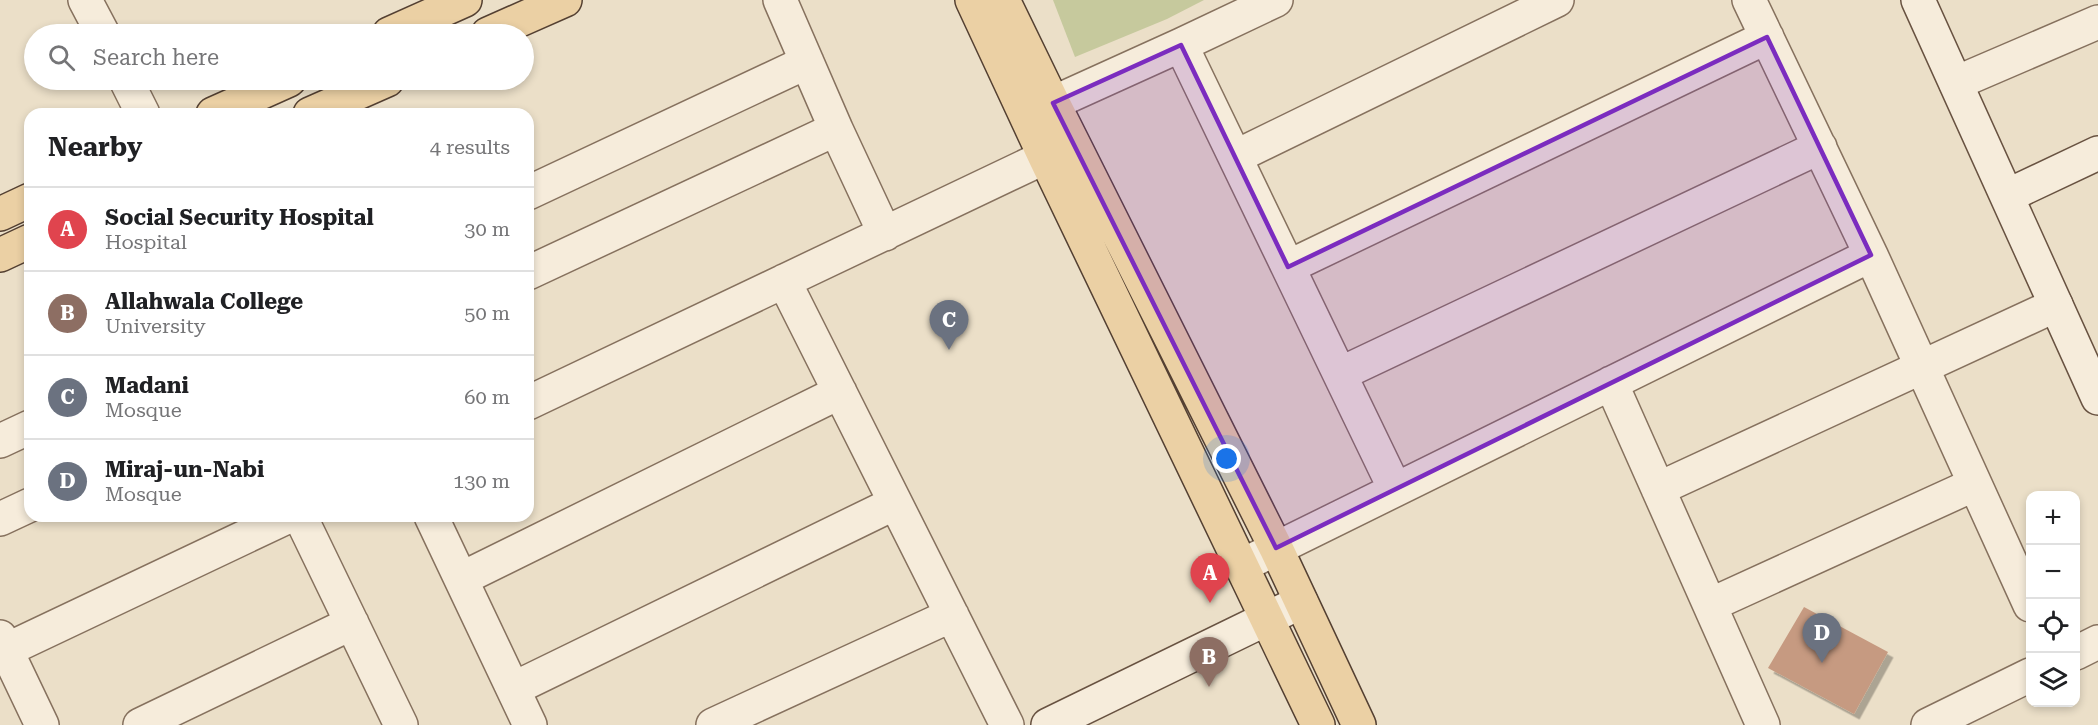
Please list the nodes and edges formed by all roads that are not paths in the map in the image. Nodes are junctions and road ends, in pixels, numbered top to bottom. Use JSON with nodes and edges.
{"nodes":[{"id":1,"x":85,"y":0,"type":"edge"},
{"id":2,"x":465,"y":0,"type":"edge"},
{"id":3,"x":565,"y":0,"type":"edge"},
{"id":4,"x":780,"y":0,"type":"edge"},
{"id":5,"x":972,"y":0,"type":"edge"},
{"id":6,"x":1003,"y":0,"type":"edge"},
{"id":7,"x":1276,"y":0,"type":"edge"},
{"id":8,"x":1557,"y":0,"type":"edge"},
{"id":9,"x":1749,"y":0,"type":"edge"},
{"id":10,"x":1918,"y":0,"type":"edge"},
{"id":11,"x":2098,"y":22,"type":"edge"},
{"id":12,"x":98,"y":24,"type":"edge"},
{"id":13,"x":411,"y":24,"type":"edge"},
{"id":14,"x":511,"y":24,"type":"edge"},
{"id":15,"x":1767,"y":37,"type":"junction"},
{"id":16,"x":1181,"y":45,"type":"junction"},
{"id":17,"x":807,"y":62,"type":"junction"},
{"id":18,"x":1956,"y":83,"type":"junction"},
{"id":19,"x":131,"y":90,"type":"edge"},
{"id":20,"x":267,"y":90,"type":"edge"},
{"id":21,"x":364,"y":90,"type":"edge"},
{"id":22,"x":1053,"y":103,"type":"junction"},
{"id":23,"x":140,"y":108,"type":"edge"},
{"id":24,"x":226,"y":108,"type":"edge"},
{"id":25,"x":324,"y":108,"type":"edge"},
{"id":26,"x":836,"y":129,"type":"junction"},
{"id":27,"x":1820,"y":147,"type":"junction"},
{"id":28,"x":2098,"y":153,"type":"edge"},
{"id":29,"x":1045,"y":157,"type":"junction"},
{"id":30,"x":1235,"y":157,"type":"junction"},
{"id":31,"x":534,"y":190,"type":"edge"},
{"id":32,"x":2007,"y":195,"type":"junction"},
{"id":33,"x":24,"y":203,"type":"edge"},
{"id":34,"x":0,"y":214,"type":"edge"},
{"id":35,"x":885,"y":234,"type":"junction"},
{"id":36,"x":24,"y":244,"type":"edge"},
{"id":37,"x":0,"y":255,"type":"edge"},
{"id":38,"x":1871,"y":255,"type":"junction"},
{"id":39,"x":1288,"y":267,"type":"junction"},
{"id":40,"x":534,"y":270,"type":"edge"},
{"id":41,"x":784,"y":281,"type":"junction"},
{"id":42,"x":2056,"y":305,"type":"junction"},
{"id":43,"x":1922,"y":367,"type":"junction"},
{"id":44,"x":1340,"y":374,"type":"junction"},
{"id":45,"x":1611,"y":383,"type":"junction"},
{"id":46,"x":840,"y":393,"type":"junction"},
{"id":47,"x":2098,"y":398,"type":"edge"},
{"id":48,"x":534,"y":400,"type":"edge"},
{"id":49,"x":24,"y":430,"type":"edge"},
{"id":50,"x":0,"y":441,"type":"edge"},
{"id":51,"x":1975,"y":484,"type":"junction"},
{"id":52,"x":1395,"y":489,"type":"junction"},
{"id":53,"x":1658,"y":489,"type":"junction"},
{"id":54,"x":896,"y":503,"type":"junction"},
{"id":55,"x":24,"y":508,"type":"edge"},
{"id":56,"x":0,"y":519,"type":"edge"},
{"id":57,"x":276,"y":522,"type":"edge"},
{"id":58,"x":303,"y":522,"type":"edge"},
{"id":59,"x":434,"y":522,"type":"edge"},
{"id":60,"x":1276,"y":549,"type":"junction"},
{"id":61,"x":1240,"y":566,"type":"junction"},
{"id":62,"x":461,"y":579,"type":"junction"},
{"id":63,"x":2028,"y":599,"type":"edge"},
{"id":64,"x":1301,"y":602,"type":"junction"},
{"id":65,"x":1710,"y":604,"type":"junction"},
{"id":66,"x":952,"y":615,"type":"junction"},
{"id":67,"x":1268,"y":619,"type":"junction"},
{"id":68,"x":352,"y":623,"type":"junction"},
{"id":69,"x":2098,"y":642,"type":"edge"},
{"id":70,"x":2,"y":647,"type":"edge"},
{"id":71,"x":2080,"y":651,"type":"edge"},
{"id":72,"x":2026,"y":678,"type":"edge"},
{"id":73,"x":513,"y":690,"type":"junction"},
{"id":74,"x":1964,"y":717,"type":"edge"},
{"id":75,"x":42,"y":725,"type":"edge"},
{"id":76,"x":140,"y":725,"type":"edge"},
{"id":77,"x":401,"y":725,"type":"edge"},
{"id":78,"x":530,"y":725,"type":"edge"},
{"id":79,"x":713,"y":725,"type":"edge"},
{"id":80,"x":1007,"y":725,"type":"edge"},
{"id":81,"x":1048,"y":725,"type":"edge"},
{"id":82,"x":1317,"y":725,"type":"edge"},
{"id":83,"x":1359,"y":725,"type":"edge"},
{"id":84,"x":1763,"y":725,"type":"edge"},
{"id":85,"x":1928,"y":725,"type":"edge"}],
"edges":[{"from":1,"to":12,"type":"street"},
{"from":2,"to":13,"type":"main road"},
{"from":3,"to":14,"type":"main road"},
{"from":4,"to":17,"type":"street"},
{"from":5,"to":29,"type":"main road"},
{"from":6,"to":22,"type":"main road"},
{"from":7,"to":16,"type":"street"},
{"from":8,"to":30,"type":"street"},
{"from":9,"to":15,"type":"street"},
{"from":10,"to":18,"type":"street"},
{"from":11,"to":18,"type":"street"},
{"from":15,"to":27,"type":"street"},
{"from":15,"to":39,"type":"street"},
{"from":16,"to":22,"type":"street"},
{"from":16,"to":30,"type":"street"},
{"from":17,"to":26,"type":"street"},
{"from":17,"to":31,"type":"street"},
{"from":18,"to":32,"type":"street"},
{"from":19,"to":23,"type":"street"},
{"from":20,"to":24,"type":"main road"},
{"from":21,"to":25,"type":"main road"},
{"from":22,"to":60,"type":"main road"},
{"from":26,"to":35,"type":"street"},
{"from":26,"to":40,"type":"street"},
{"from":27,"to":38,"type":"street"},
{"from":27,"to":44,"type":"street"},
{"from":28,"to":32,"type":"street"},
{"from":29,"to":35,"type":"street"},
{"from":29,"to":61,"type":"main road"},
{"from":30,"to":39,"type":"street"},
{"from":32,"to":42,"type":"street"},
{"from":33,"to":34,"type":"main road"},
{"from":35,"to":41,"type":"street"},
{"from":36,"to":37,"type":"main road"},
{"from":38,"to":43,"type":"street"},
{"from":38,"to":45,"type":"street"},
{"from":39,"to":44,"type":"street"},
{"from":41,"to":46,"type":"street"},
{"from":41,"to":48,"type":"street"},
{"from":42,"to":43,"type":"street"},
{"from":42,"to":47,"type":"street"},
{"from":43,"to":51,"type":"street"},
{"from":43,"to":53,"type":"street"},
{"from":44,"to":52,"type":"street"},
{"from":45,"to":52,"type":"street"},
{"from":45,"to":53,"type":"street"},
{"from":46,"to":54,"type":"street"},
{"from":46,"to":62,"type":"street"},
{"from":49,"to":50,"type":"street"},
{"from":51,"to":63,"type":"street"},
{"from":51,"to":65,"type":"street"},
{"from":52,"to":60,"type":"street"},
{"from":53,"to":65,"type":"street"},
{"from":54,"to":66,"type":"street"},
{"from":54,"to":73,"type":"street"},
{"from":55,"to":56,"type":"street"},
{"from":57,"to":70,"type":"street"},
{"from":58,"to":68,"type":"street"},
{"from":59,"to":62,"type":"street"},
{"from":60,"to":61,"type":"street"},
{"from":60,"to":64,"type":"main road"},
{"from":61,"to":67,"type":"main road"},
{"from":62,"to":73,"type":"street"},
{"from":64,"to":67,"type":"street"},
{"from":64,"to":83,"type":"main road"},
{"from":65,"to":84,"type":"street"},
{"from":66,"to":79,"type":"street"},
{"from":66,"to":80,"type":"street"},
{"from":67,"to":81,"type":"street"},
{"from":67,"to":82,"type":"main road"},
{"from":68,"to":76,"type":"street"},
{"from":68,"to":77,"type":"street"},
{"from":69,"to":71,"type":"street"},
{"from":70,"to":75,"type":"street"},
{"from":72,"to":74,"type":"street"},
{"from":73,"to":78,"type":"street"},
{"from":74,"to":85,"type":"street"}]}
